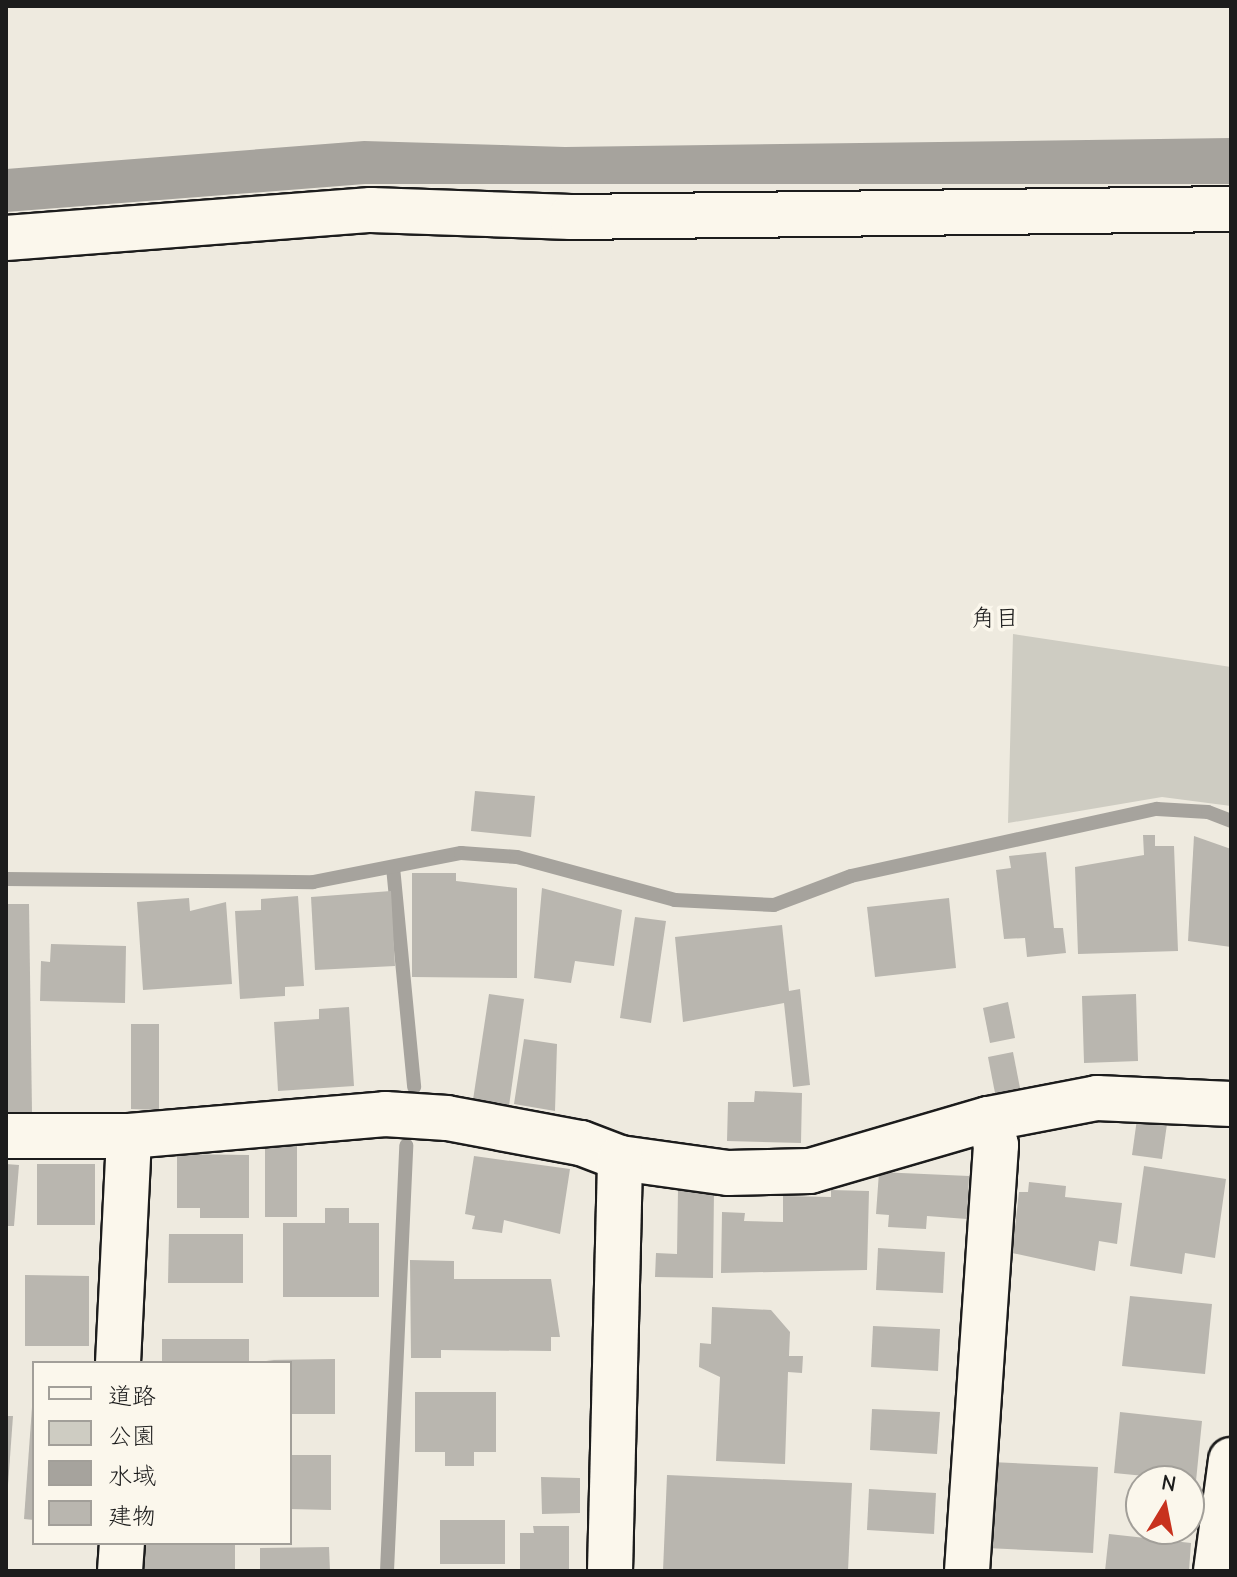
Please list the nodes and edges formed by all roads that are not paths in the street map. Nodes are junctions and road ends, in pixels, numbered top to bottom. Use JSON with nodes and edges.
{"nodes":[{"id":1,"x":1231,"y":209,"type":"edge"},
{"id":2,"x":6,"y":238,"type":"edge"},
{"id":3,"x":1231,"y":1104,"type":"edge"},
{"id":4,"x":988,"y":1119,"type":"junction"},
{"id":5,"x":6,"y":1136,"type":"edge"},
{"id":6,"x":129,"y":1136,"type":"junction"},
{"id":7,"x":620,"y":1158,"type":"junction"},
{"id":8,"x":118,"y":1361,"type":"edge"},
{"id":9,"x":1231,"y":1460,"type":"edge"},
{"id":10,"x":122,"y":1545,"type":"edge"},
{"id":11,"x":120,"y":1571,"type":"edge"},
{"id":12,"x":610,"y":1571,"type":"edge"},
{"id":13,"x":967,"y":1571,"type":"edge"},
{"id":14,"x":1216,"y":1571,"type":"edge"}],
"edges":[{"from":1,"to":2,"type":"street"},
{"from":3,"to":4,"type":"street"},
{"from":4,"to":7,"type":"street"},
{"from":4,"to":13,"type":"street"},
{"from":5,"to":6,"type":"street"},
{"from":6,"to":7,"type":"street"},
{"from":6,"to":8,"type":"street"},
{"from":7,"to":12,"type":"street"},
{"from":9,"to":14,"type":"street"},
{"from":10,"to":11,"type":"street"}]}
